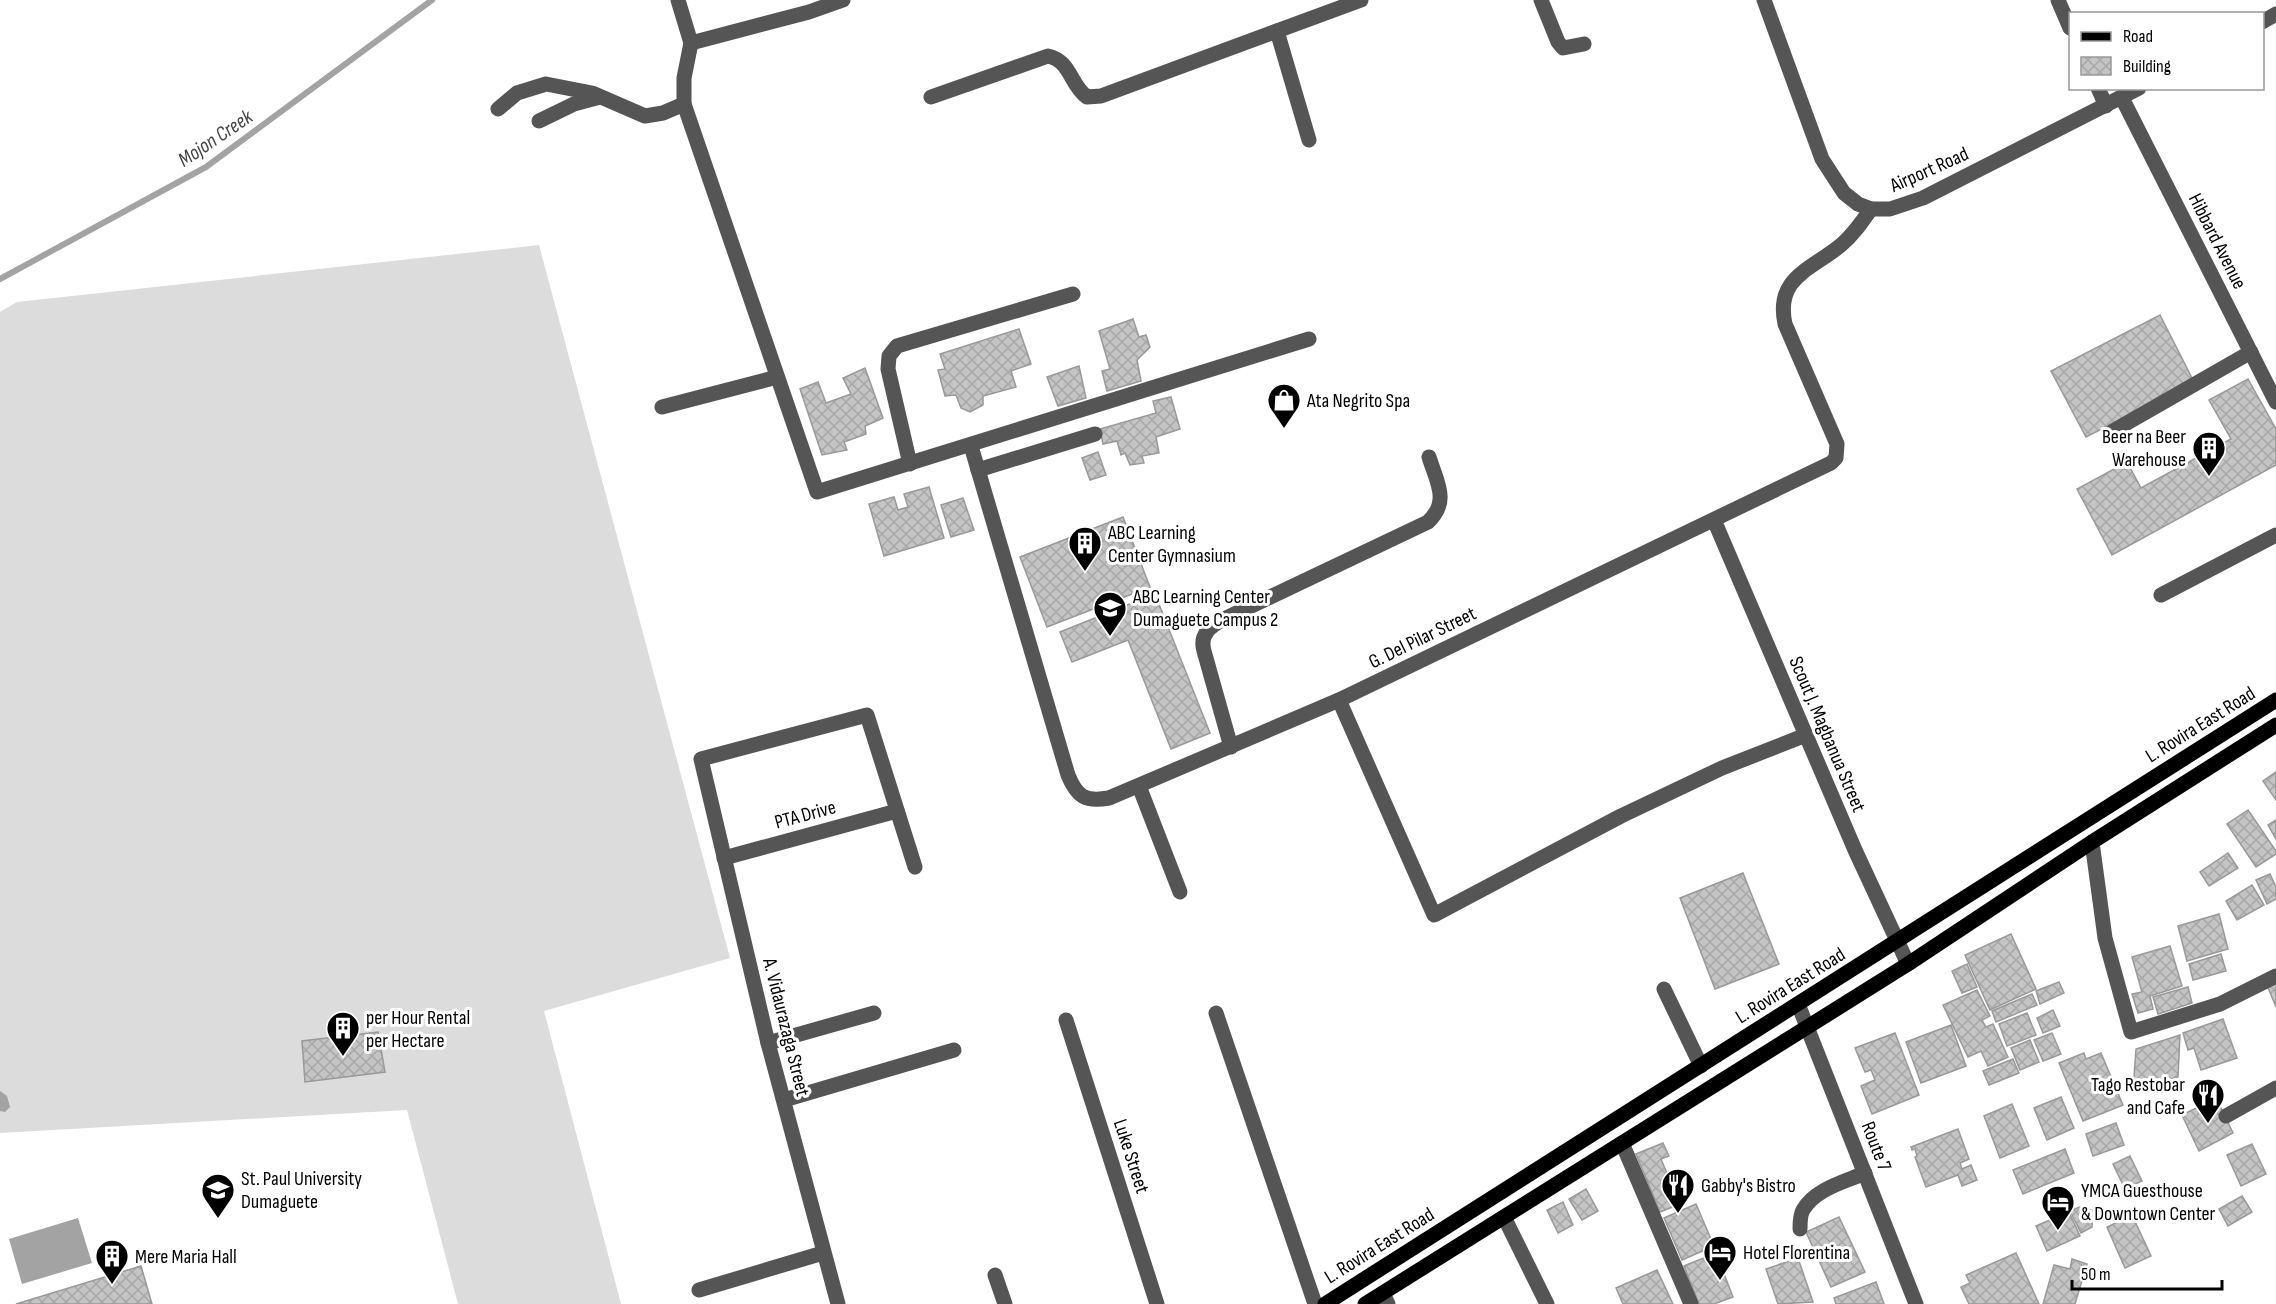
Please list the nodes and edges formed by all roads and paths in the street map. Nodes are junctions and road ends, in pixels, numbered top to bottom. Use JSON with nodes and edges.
{"nodes":[{"id":1,"x":678,"y":0,"type":"edge"},
{"id":2,"x":843,"y":0,"type":"edge"},
{"id":3,"x":1360,"y":0,"type":"edge"},
{"id":4,"x":1541,"y":0,"type":"edge"},
{"id":5,"x":1764,"y":0,"type":"edge"},
{"id":6,"x":2058,"y":0,"type":"edge"},
{"id":7,"x":2069,"y":26,"type":"edge"},
{"id":8,"x":1278,"y":31,"type":"junction"},
{"id":9,"x":692,"y":43,"type":"junction"},
{"id":10,"x":1584,"y":44,"type":"dead end"},
{"id":11,"x":2099,"y":90,"type":"edge"},
{"id":12,"x":2136,"y":90,"type":"edge"},
{"id":13,"x":601,"y":97,"type":"junction"},
{"id":14,"x":931,"y":97,"type":"dead end"},
{"id":15,"x":2122,"y":98,"type":"junction"},
{"id":16,"x":684,"y":104,"type":"junction"},
{"id":17,"x":2106,"y":106,"type":"junction"},
{"id":18,"x":498,"y":109,"type":"dead end"},
{"id":19,"x":539,"y":121,"type":"dead end"},
{"id":20,"x":1309,"y":140,"type":"dead end"},
{"id":21,"x":1870,"y":209,"type":"junction"},
{"id":22,"x":1073,"y":294,"type":"dead end"},
{"id":23,"x":1309,"y":339,"type":"dead end"},
{"id":24,"x":2251,"y":352,"type":"junction"},
{"id":25,"x":777,"y":377,"type":"junction"},
{"id":26,"x":2276,"y":402,"type":"edge"},
{"id":27,"x":662,"y":406,"type":"dead end"},
{"id":28,"x":2113,"y":430,"type":"dead end"},
{"id":29,"x":1095,"y":434,"type":"dead end"},
{"id":30,"x":971,"y":446,"type":"junction"},
{"id":31,"x":1429,"y":457,"type":"dead end"},
{"id":32,"x":910,"y":464,"type":"junction"},
{"id":33,"x":978,"y":470,"type":"junction"},
{"id":34,"x":1714,"y":520,"type":"junction"},
{"id":35,"x":2276,"y":535,"type":"edge"},
{"id":36,"x":2161,"y":595,"type":"dead end"},
{"id":37,"x":1339,"y":700,"type":"junction"},
{"id":38,"x":2276,"y":700,"type":"edge"},
{"id":39,"x":2276,"y":724,"type":"edge"},
{"id":40,"x":1806,"y":735,"type":"junction"},
{"id":41,"x":1231,"y":747,"type":"junction"},
{"id":42,"x":2142,"y":785,"type":"junction"},
{"id":43,"x":1139,"y":786,"type":"junction"},
{"id":44,"x":2154,"y":804,"type":"junction"},
{"id":45,"x":897,"y":811,"type":"junction"},
{"id":46,"x":2092,"y":842,"type":"junction"},
{"id":47,"x":724,"y":858,"type":"junction"},
{"id":48,"x":915,"y":867,"type":"dead end"},
{"id":49,"x":1180,"y":892,"type":"dead end"},
{"id":50,"x":1898,"y":941,"type":"junction"},
{"id":51,"x":1908,"y":964,"type":"junction"},
{"id":52,"x":2276,"y":976,"type":"edge"},
{"id":53,"x":1664,"y":989,"type":"dead end"},
{"id":54,"x":1798,"y":1004,"type":"junction"},
{"id":55,"x":1216,"y":1013,"type":"dead end"},
{"id":56,"x":874,"y":1014,"type":"dead end"},
{"id":57,"x":1066,"y":1020,"type":"dead end"},
{"id":58,"x":1807,"y":1026,"type":"junction"},
{"id":59,"x":768,"y":1043,"type":"junction"},
{"id":60,"x":954,"y":1050,"type":"dead end"},
{"id":61,"x":1701,"y":1065,"type":"junction"},
{"id":62,"x":2276,"y":1088,"type":"edge"},
{"id":63,"x":784,"y":1100,"type":"junction"},
{"id":64,"x":2226,"y":1116,"type":"dead end"},
{"id":65,"x":1622,"y":1143,"type":"junction"},
{"id":66,"x":1545,"y":1164,"type":"junction"},
{"id":67,"x":1864,"y":1173,"type":"junction"},
{"id":68,"x":1557,"y":1184,"type":"junction"},
{"id":69,"x":1504,"y":1217,"type":"junction"},
{"id":70,"x":1800,"y":1229,"type":"dead end"},
{"id":71,"x":823,"y":1253,"type":"junction"},
{"id":72,"x":995,"y":1275,"type":"dead end"},
{"id":73,"x":699,"y":1290,"type":"dead end"},
{"id":74,"x":1349,"y":1298,"type":"edge"},
{"id":75,"x":1386,"y":1298,"type":"edge"},
{"id":76,"x":838,"y":1304,"type":"edge"},
{"id":77,"x":1005,"y":1304,"type":"edge"},
{"id":78,"x":1157,"y":1304,"type":"edge"},
{"id":79,"x":1316,"y":1304,"type":"edge"},
{"id":80,"x":1326,"y":1304,"type":"edge"},
{"id":81,"x":1365,"y":1304,"type":"edge"},
{"id":82,"x":1547,"y":1304,"type":"edge"},
{"id":83,"x":1691,"y":1304,"type":"edge"},
{"id":84,"x":1916,"y":1304,"type":"edge"}],
"edges":[{"from":1,"to":9,"type":"street"},
{"from":2,"to":9,"type":"street"},
{"from":3,"to":8,"type":"street"},
{"from":4,"to":10,"type":"street"},
{"from":5,"to":21,"type":"street","name":"Airport Road"},
{"from":6,"to":7,"type":"street"},
{"from":8,"to":14,"type":"street"},
{"from":8,"to":20,"type":"street"},
{"from":9,"to":16,"type":"street"},
{"from":11,"to":17,"type":"street"},
{"from":12,"to":15,"type":"street","name":"Airport Road"},
{"from":13,"to":16,"type":"street"},
{"from":13,"to":18,"type":"street"},
{"from":13,"to":19,"type":"street"},
{"from":15,"to":17,"type":"street","name":"Airport Road"},
{"from":15,"to":24,"type":"street","name":"Hibbard Avenue"},
{"from":16,"to":25,"type":"street"},
{"from":17,"to":21,"type":"street","name":"Airport Road"},
{"from":21,"to":34,"type":"street","name":"G. Del Pilar Street"},
{"from":22,"to":32,"type":"street"},
{"from":23,"to":30,"type":"street"},
{"from":24,"to":26,"type":"street","name":"Hibbard Avenue"},
{"from":24,"to":28,"type":"street"},
{"from":25,"to":27,"type":"street"},
{"from":25,"to":32,"type":"street"},
{"from":29,"to":33,"type":"street"},
{"from":30,"to":32,"type":"street"},
{"from":30,"to":33,"type":"street","name":"G. Del Pilar Street"},
{"from":31,"to":41,"type":"street"},
{"from":33,"to":43,"type":"street","name":"G. Del Pilar Street"},
{"from":34,"to":37,"type":"street","name":"G. Del Pilar Street"},
{"from":34,"to":40,"type":"street","name":"Scout J. Magbanua Street"},
{"from":35,"to":36,"type":"street"},
{"from":37,"to":40,"type":"street"},
{"from":37,"to":41,"type":"street","name":"G. Del Pilar Street"},
{"from":38,"to":42,"type":"main road","name":"L. Rovira East Road"},
{"from":39,"to":44,"type":"main road","name":"L. Rovira East Road"},
{"from":40,"to":50,"type":"street","name":"Scout J. Magbanua Street"},
{"from":41,"to":43,"type":"street","name":"G. Del Pilar Street"},
{"from":42,"to":44,"type":"main road"},
{"from":42,"to":50,"type":"main road","name":"L. Rovira East Road"},
{"from":43,"to":49,"type":"street"},
{"from":44,"to":46,"type":"main road","name":"L. Rovira East Road"},
{"from":45,"to":47,"type":"street","name":"PTA Drive"},
{"from":45,"to":47,"type":"street","name":"A. Vidaurazaga Street"},
{"from":45,"to":48,"type":"street"},
{"from":46,"to":51,"type":"main road","name":"L. Rovira East Road"},
{"from":46,"to":52,"type":"street"},
{"from":47,"to":59,"type":"street","name":"A. Vidaurazaga Street"},
{"from":50,"to":51,"type":"street","name":"Scout J. Magbanua Street"},
{"from":50,"to":54,"type":"main road","name":"L. Rovira East Road"},
{"from":51,"to":58,"type":"main road","name":"L. Rovira East Road"},
{"from":53,"to":61,"type":"street"},
{"from":54,"to":58,"type":"street","name":"Route 7"},
{"from":54,"to":61,"type":"main road","name":"L. Rovira East Road"},
{"from":55,"to":79,"type":"street"},
{"from":56,"to":59,"type":"street"},
{"from":57,"to":78,"type":"street","name":"Luke Street"},
{"from":58,"to":65,"type":"main road","name":"L. Rovira East Road"},
{"from":58,"to":67,"type":"street","name":"Route 7"},
{"from":59,"to":63,"type":"street","name":"A. Vidaurazaga Street"},
{"from":60,"to":63,"type":"street"},
{"from":61,"to":66,"type":"main road","name":"L. Rovira East Road"},
{"from":62,"to":64,"type":"street"},
{"from":63,"to":71,"type":"street","name":"A. Vidaurazaga Street"},
{"from":65,"to":68,"type":"main road","name":"L. Rovira East Road"},
{"from":65,"to":83,"type":"street"},
{"from":66,"to":68,"type":"main road"},
{"from":66,"to":74,"type":"main road","name":"L. Rovira East Road"},
{"from":67,"to":70,"type":"street"},
{"from":67,"to":84,"type":"street","name":"Route 7"},
{"from":68,"to":69,"type":"main road","name":"L. Rovira East Road"},
{"from":69,"to":75,"type":"main road","name":"L. Rovira East Road"},
{"from":69,"to":82,"type":"street"},
{"from":71,"to":73,"type":"street"},
{"from":71,"to":76,"type":"street","name":"A. Vidaurazaga Street"},
{"from":72,"to":77,"type":"street"},
{"from":74,"to":80,"type":"main road","name":"L. Rovira East Road"},
{"from":75,"to":81,"type":"main road","name":"L. Rovira East Road"}]}
